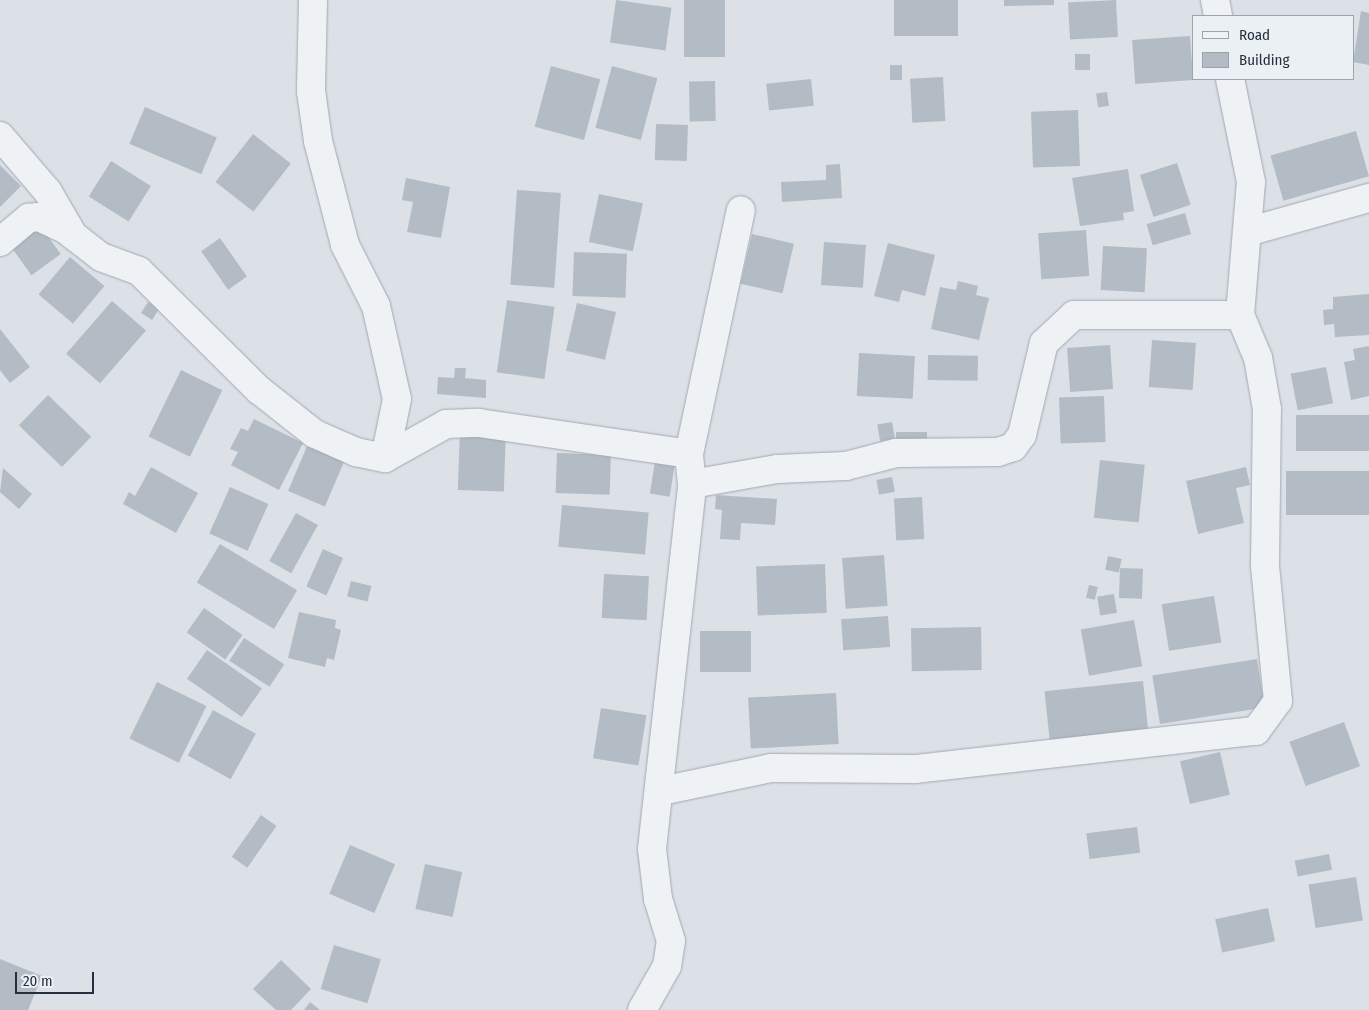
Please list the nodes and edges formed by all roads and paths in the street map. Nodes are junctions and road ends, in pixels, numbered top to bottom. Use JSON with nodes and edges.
{"nodes":[{"id":1,"x":313,"y":0,"type":"edge"},
{"id":2,"x":1216,"y":0,"type":"edge"},
{"id":3,"x":1218,"y":15,"type":"edge"},
{"id":4,"x":1230,"y":80,"type":"edge"},
{"id":5,"x":0,"y":136,"type":"edge"},
{"id":6,"x":1369,"y":198,"type":"edge"},
{"id":7,"x":741,"y":210,"type":"dead end"},
{"id":8,"x":1247,"y":232,"type":"junction"},
{"id":9,"x":74,"y":236,"type":"junction"},
{"id":10,"x":0,"y":242,"type":"edge"},
{"id":11,"x":1240,"y":315,"type":"junction"},
{"id":12,"x":689,"y":454,"type":"junction"},
{"id":13,"x":385,"y":458,"type":"junction"},
{"id":14,"x":692,"y":484,"type":"junction"},
{"id":15,"x":661,"y":791,"type":"junction"},
{"id":16,"x":642,"y":1010,"type":"edge"}],
"edges":[{"from":1,"to":13,"type":"street"},
{"from":2,"to":3,"type":"street"},
{"from":4,"to":8,"type":"street"},
{"from":5,"to":9,"type":"street"},
{"from":6,"to":8,"type":"street"},
{"from":7,"to":12,"type":"street"},
{"from":8,"to":11,"type":"street"},
{"from":9,"to":10,"type":"street"},
{"from":9,"to":13,"type":"street"},
{"from":11,"to":14,"type":"street"},
{"from":11,"to":15,"type":"street"},
{"from":12,"to":13,"type":"street"},
{"from":12,"to":14,"type":"street"},
{"from":14,"to":15,"type":"street"},
{"from":15,"to":16,"type":"street"}]}
